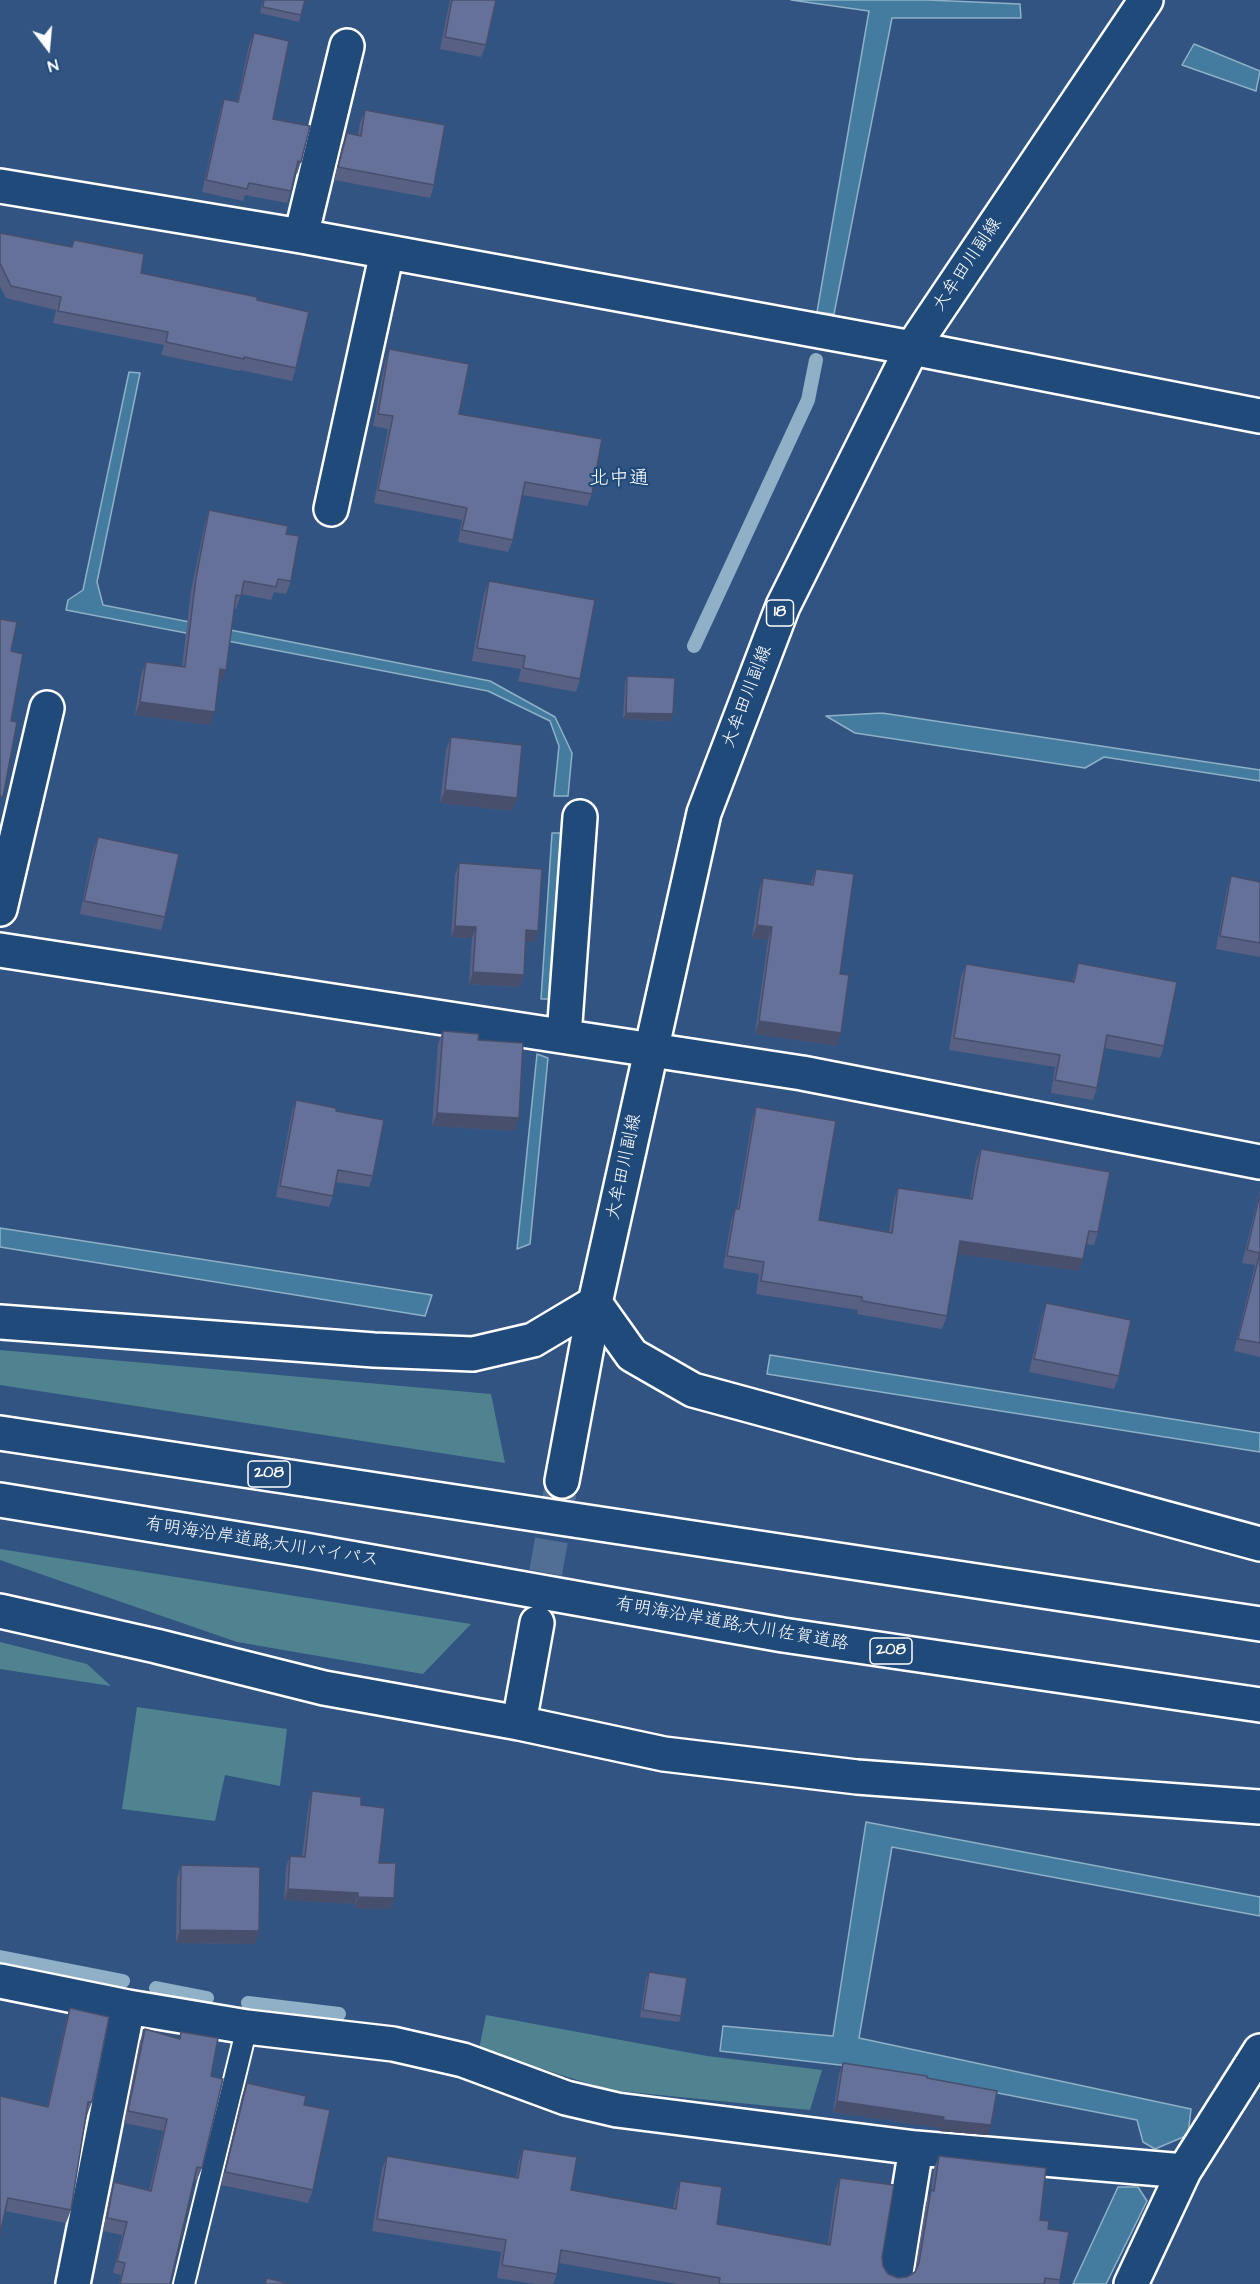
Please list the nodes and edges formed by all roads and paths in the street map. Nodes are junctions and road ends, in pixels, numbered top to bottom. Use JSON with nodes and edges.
{"nodes":[{"id":1,"x":1146,"y":0,"type":"edge"},
{"id":2,"x":347,"y":46,"type":"dead end"},
{"id":3,"x":0,"y":186,"type":"edge"},
{"id":4,"x":301,"y":236,"type":"junction"},
{"id":5,"x":387,"y":252,"type":"junction"},
{"id":6,"x":912,"y":348,"type":"junction"},
{"id":7,"x":1260,"y":416,"type":"edge"},
{"id":8,"x":331,"y":509,"type":"dead end"},
{"id":9,"x":47,"y":708,"type":"dead end"},
{"id":10,"x":580,"y":817,"type":"dead end"},
{"id":11,"x":0,"y":909,"type":"edge"},
{"id":12,"x":0,"y":950,"type":"edge"},
{"id":13,"x":564,"y":1036,"type":"junction"},
{"id":14,"x":650,"y":1050,"type":"junction"},
{"id":15,"x":1260,"y":1162,"type":"edge"},
{"id":16,"x":596,"y":1303,"type":"junction"},
{"id":17,"x":0,"y":1322,"type":"edge"},
{"id":18,"x":0,"y":1433,"type":"edge"},
{"id":19,"x":562,"y":1481,"type":"tunnel mouth"},
{"id":20,"x":0,"y":1500,"type":"edge"},
{"id":21,"x":1260,"y":1544,"type":"edge"},
{"id":22,"x":524,"y":1589,"type":"joint"},
{"id":23,"x":0,"y":1611,"type":"edge"},
{"id":24,"x":537,"y":1623,"type":"tunnel mouth"},
{"id":25,"x":1260,"y":1624,"type":"edge"},
{"id":26,"x":1260,"y":1705,"type":"edge"},
{"id":27,"x":519,"y":1723,"type":"junction"},
{"id":28,"x":1260,"y":1807,"type":"edge"},
{"id":29,"x":0,"y":1981,"type":"edge"},
{"id":30,"x":128,"y":2007,"type":"junction"},
{"id":31,"x":247,"y":2026,"type":"junction"},
{"id":32,"x":1260,"y":2051,"type":"edge"},
{"id":33,"x":916,"y":2148,"type":"junction"},
{"id":34,"x":1184,"y":2171,"type":"junction"},
{"id":35,"x":896,"y":2272,"type":"dead end"},
{"id":36,"x":73,"y":2284,"type":"edge"},
{"id":37,"x":184,"y":2284,"type":"edge"},
{"id":38,"x":1131,"y":2284,"type":"edge"}],
"edges":[{"from":1,"to":6,"type":"main road","name":"大牟田川副線","number":"18"},
{"from":2,"to":4,"type":"main road"},
{"from":3,"to":4,"type":"main road"},
{"from":4,"to":5,"type":"main road"},
{"from":5,"to":6,"type":"main road"},
{"from":5,"to":8,"type":"main road"},
{"from":6,"to":7,"type":"main road"},
{"from":6,"to":14,"type":"main road","name":"大牟田川副線","number":"18"},
{"from":9,"to":11,"type":"main road"},
{"from":10,"to":13,"type":"main road"},
{"from":12,"to":13,"type":"main road"},
{"from":13,"to":14,"type":"main road"},
{"from":14,"to":15,"type":"main road"},
{"from":14,"to":16,"type":"main road","name":"大牟田川副線","number":"18"},
{"from":16,"to":17,"type":"main road"},
{"from":16,"to":19,"type":"main road","name":"大牟田川副線"},
{"from":16,"to":21,"type":"main road"},
{"from":18,"to":25,"type":"main road","number":"208"},
{"from":20,"to":22,"type":"main road","name":"有明海沿岸道路;大川バイパス","number":"208"},
{"from":22,"to":26,"type":"main road","name":"有明海沿岸道路;大川佐賀道路","number":"208"},
{"from":23,"to":27,"type":"main road"},
{"from":24,"to":27,"type":"main road"},
{"from":27,"to":28,"type":"main road"},
{"from":29,"to":30,"type":"main road"},
{"from":30,"to":31,"type":"main road"},
{"from":30,"to":36,"type":"main road"},
{"from":31,"to":33,"type":"main road"},
{"from":31,"to":37,"type":"lane"},
{"from":32,"to":34,"type":"main road"},
{"from":33,"to":34,"type":"main road"},
{"from":33,"to":35,"type":"main road"},
{"from":34,"to":38,"type":"main road"}]}
